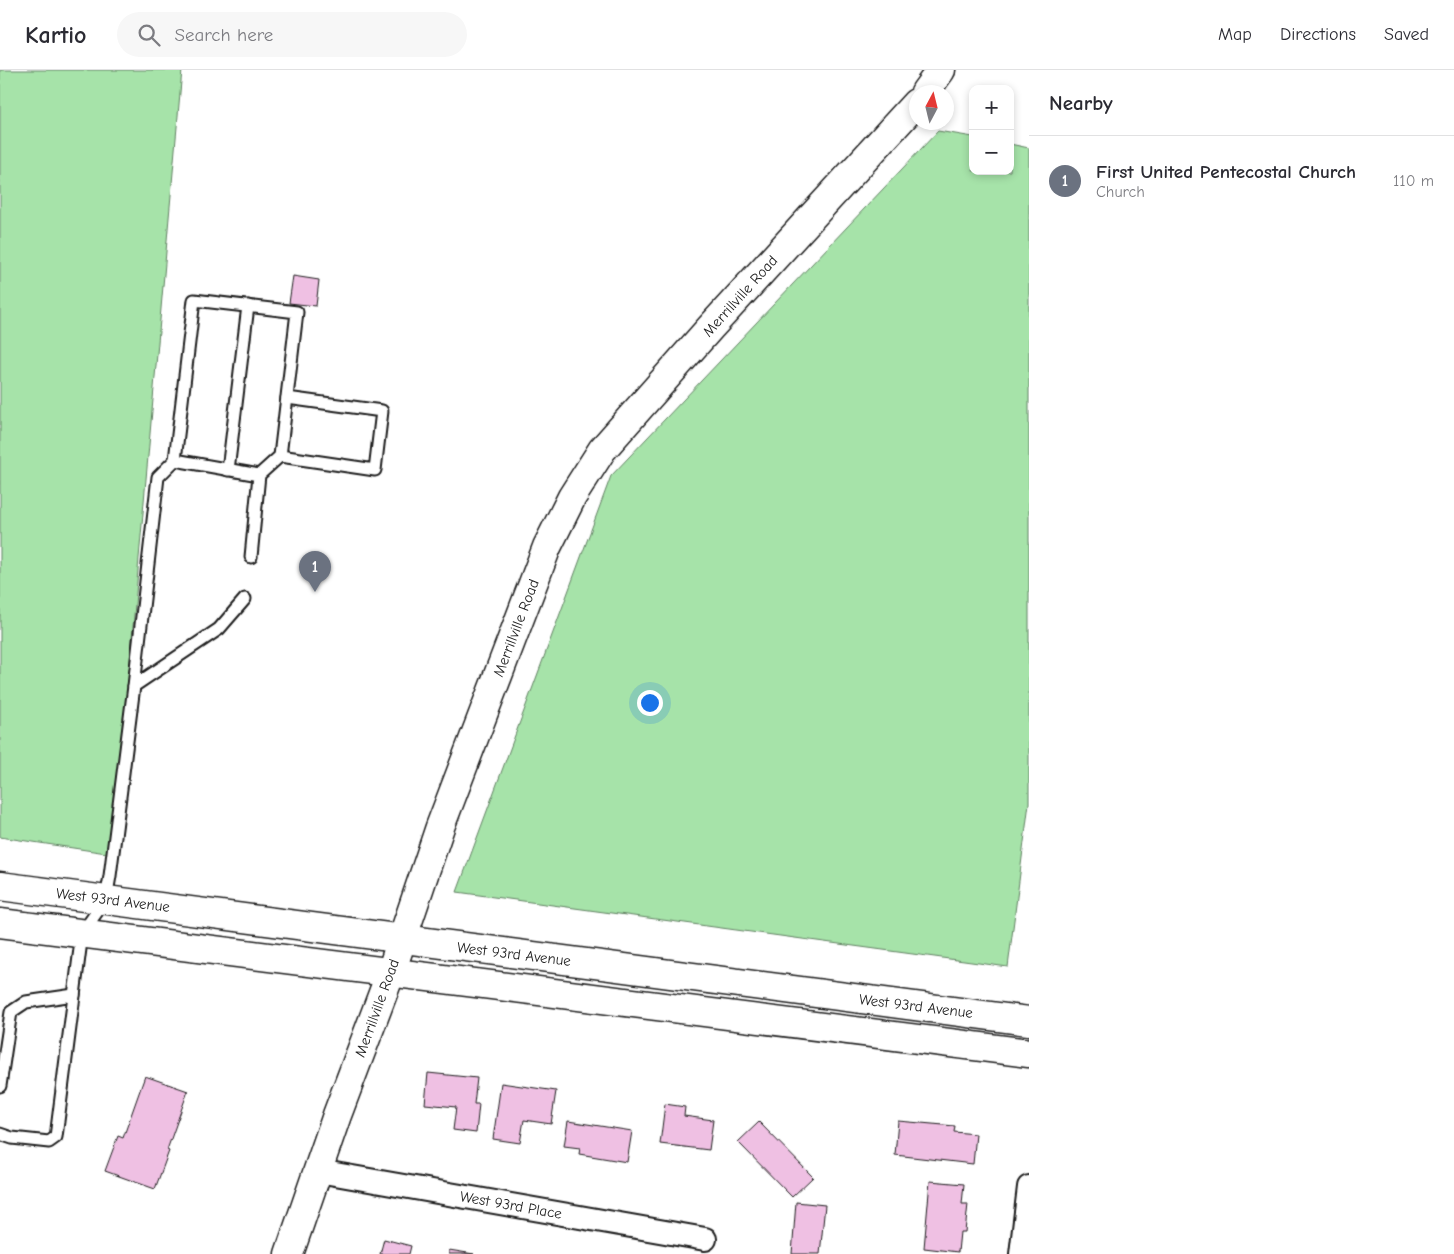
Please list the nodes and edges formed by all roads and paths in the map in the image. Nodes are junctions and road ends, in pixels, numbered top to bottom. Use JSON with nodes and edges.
{"nodes":[{"id":1,"x":941,"y":70,"type":"edge"},
{"id":2,"x":929,"y":85,"type":"edge"},
{"id":3,"x":909,"y":111,"type":"edge"},
{"id":4,"x":248,"y":306,"type":"junction"},
{"id":5,"x":287,"y":398,"type":"junction"},
{"id":6,"x":280,"y":456,"type":"junction"},
{"id":7,"x":175,"y":460,"type":"junction"},
{"id":8,"x":228,"y":470,"type":"junction"},
{"id":9,"x":259,"y":475,"type":"junction"},
{"id":10,"x":250,"y":557,"type":"dead end"},
{"id":11,"x":245,"y":599,"type":"dead end"},
{"id":12,"x":134,"y":686,"type":"junction"},
{"id":13,"x":0,"y":886,"type":"edge"},
{"id":14,"x":106,"y":899,"type":"junction"},
{"id":15,"x":0,"y":923,"type":"edge"},
{"id":16,"x":82,"y":933,"type":"junction"},
{"id":17,"x":402,"y":939,"type":"junction"},
{"id":18,"x":391,"y":972,"type":"junction"},
{"id":19,"x":74,"y":995,"type":"junction"},
{"id":20,"x":1029,"y":1021,"type":"edge"},
{"id":21,"x":1029,"y":1053,"type":"edge"},
{"id":22,"x":0,"y":1086,"type":"edge"},
{"id":23,"x":0,"y":1134,"type":"edge"},
{"id":24,"x":318,"y":1171,"type":"junction"},
{"id":25,"x":1029,"y":1187,"type":"edge"},
{"id":26,"x":704,"y":1239,"type":"dead end"},
{"id":27,"x":288,"y":1254,"type":"edge"},
{"id":28,"x":1021,"y":1254,"type":"edge"}],
"edges":[{"from":1,"to":2,"type":"street"},
{"from":3,"to":17,"type":"street","name":"Merrillville Road"},
{"from":4,"to":5,"type":"lane"},
{"from":4,"to":7,"type":"lane"},
{"from":4,"to":8,"type":"lane"},
{"from":5,"to":6,"type":"lane"},
{"from":5,"to":6,"type":"lane"},
{"from":6,"to":9,"type":"lane"},
{"from":7,"to":8,"type":"lane"},
{"from":7,"to":12,"type":"lane"},
{"from":8,"to":9,"type":"lane"},
{"from":9,"to":10,"type":"lane"},
{"from":11,"to":12,"type":"lane"},
{"from":12,"to":14,"type":"lane"},
{"from":13,"to":14,"type":"street","name":"West 93rd Avenue"},
{"from":14,"to":16,"type":"lane"},
{"from":14,"to":17,"type":"street","name":"West 93rd Avenue"},
{"from":15,"to":16,"type":"street"},
{"from":16,"to":18,"type":"street"},
{"from":16,"to":19,"type":"lane"},
{"from":17,"to":18,"type":"street","name":"Merrillville Road"},
{"from":17,"to":20,"type":"street","name":"West 93rd Avenue"},
{"from":18,"to":21,"type":"street"},
{"from":18,"to":24,"type":"street","name":"Merrillville Road"},
{"from":19,"to":22,"type":"lane"},
{"from":19,"to":23,"type":"lane"},
{"from":24,"to":26,"type":"street","name":"West 93rd Place"},
{"from":24,"to":27,"type":"street","name":"Merrillville Road"},
{"from":25,"to":28,"type":"street"}]}
